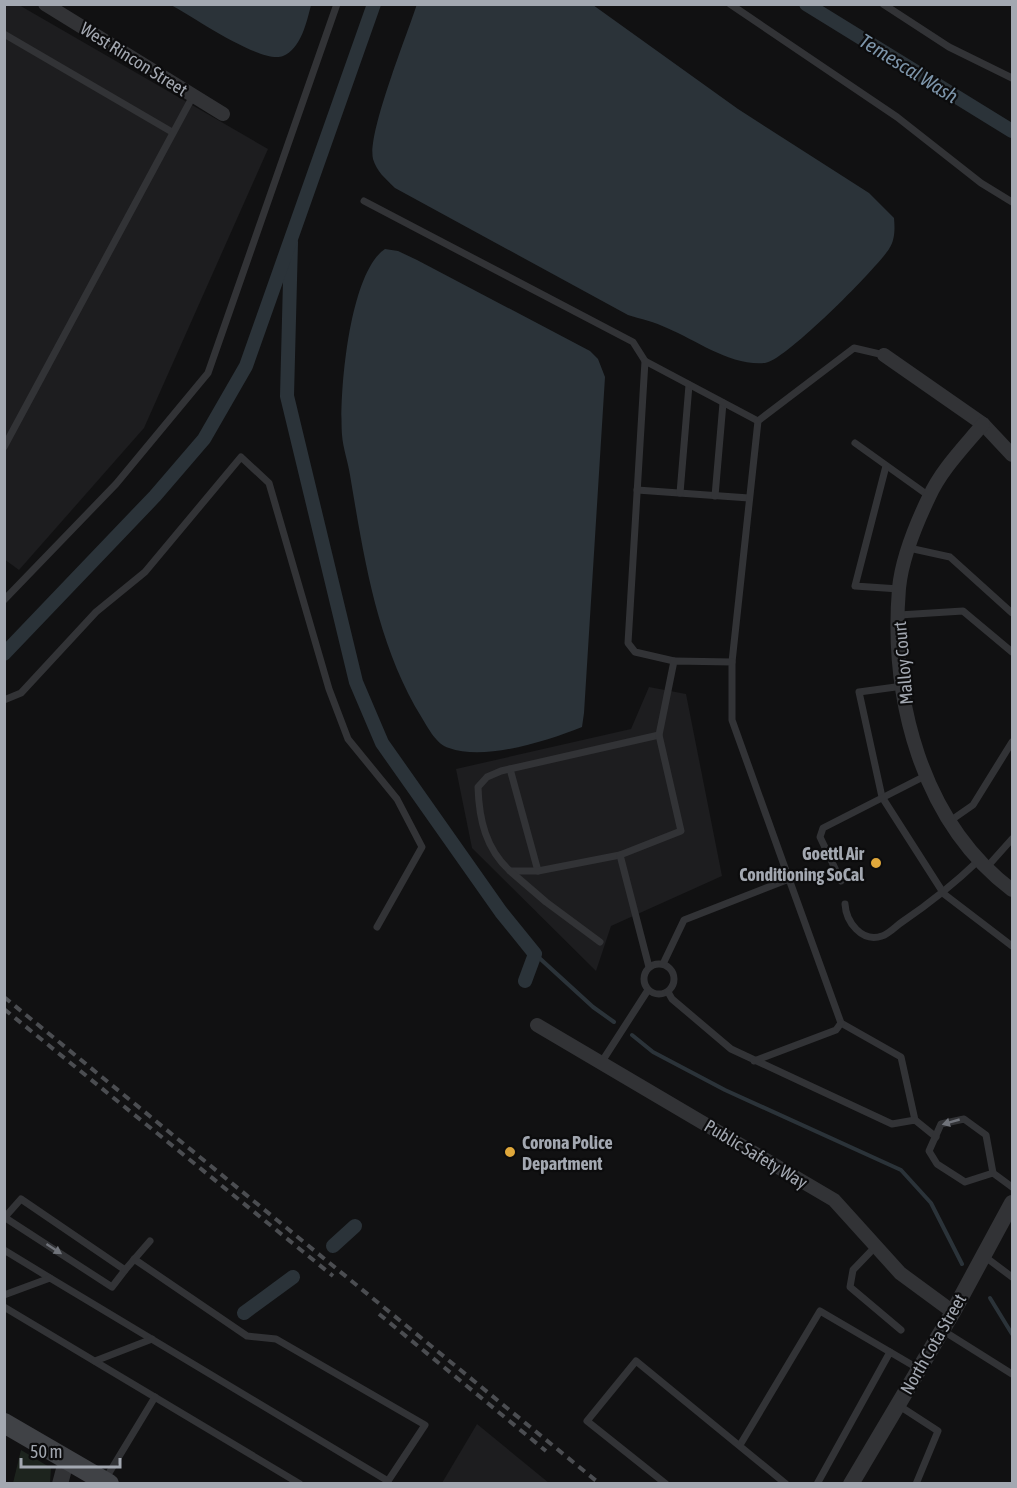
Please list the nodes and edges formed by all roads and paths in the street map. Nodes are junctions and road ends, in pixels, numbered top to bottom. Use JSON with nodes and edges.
{"nodes":[{"id":1,"x":45,"y":4,"type":"edge"},
{"id":2,"x":337,"y":4,"type":"edge"},
{"id":3,"x":730,"y":4,"type":"edge"},
{"id":4,"x":883,"y":4,"type":"edge"},
{"id":5,"x":4,"y":34,"type":"edge"},
{"id":6,"x":1012,"y":78,"type":"edge"},
{"id":7,"x":193,"y":96,"type":"junction"},
{"id":8,"x":223,"y":114,"type":"dead end"},
{"id":9,"x":172,"y":132,"type":"junction"},
{"id":10,"x":364,"y":201,"type":"dead end"},
{"id":11,"x":1012,"y":202,"type":"edge"},
{"id":12,"x":884,"y":355,"type":"joint"},
{"id":13,"x":645,"y":361,"type":"junction"},
{"id":14,"x":689,"y":385,"type":"junction"},
{"id":15,"x":723,"y":403,"type":"junction"},
{"id":16,"x":758,"y":422,"type":"junction"},
{"id":17,"x":982,"y":424,"type":"junction"},
{"id":18,"x":855,"y":442,"type":"dead end"},
{"id":19,"x":4,"y":447,"type":"edge"},
{"id":20,"x":1012,"y":455,"type":"edge"},
{"id":21,"x":886,"y":466,"type":"junction"},
{"id":22,"x":638,"y":490,"type":"junction"},
{"id":23,"x":680,"y":493,"type":"junction"},
{"id":24,"x":715,"y":496,"type":"junction"},
{"id":25,"x":929,"y":496,"type":"junction"},
{"id":26,"x":749,"y":498,"type":"junction"},
{"id":27,"x":909,"y":548,"type":"junction"},
{"id":28,"x":899,"y":589,"type":"junction"},
{"id":29,"x":4,"y":600,"type":"edge"},
{"id":30,"x":1012,"y":613,"type":"edge"},
{"id":31,"x":899,"y":615,"type":"junction"},
{"id":32,"x":1012,"y":652,"type":"edge"},
{"id":33,"x":674,"y":661,"type":"junction"},
{"id":34,"x":732,"y":662,"type":"junction"},
{"id":35,"x":903,"y":686,"type":"junction"},
{"id":36,"x":4,"y":700,"type":"edge"},
{"id":37,"x":659,"y":735,"type":"junction"},
{"id":38,"x":1012,"y":742,"type":"edge"},
{"id":39,"x":510,"y":769,"type":"junction"},
{"id":40,"x":925,"y":776,"type":"junction"},
{"id":41,"x":882,"y":797,"type":"junction"},
{"id":42,"x":950,"y":821,"type":"junction"},
{"id":43,"x":1012,"y":839,"type":"edge"},
{"id":44,"x":620,"y":855,"type":"junction"},
{"id":45,"x":983,"y":864,"type":"junction"},
{"id":46,"x":510,"y":871,"type":"junction"},
{"id":47,"x":538,"y":871,"type":"junction"},
{"id":48,"x":789,"y":879,"type":"junction"},
{"id":49,"x":841,"y":881,"type":"dead end"},
{"id":50,"x":1012,"y":890,"type":"edge"},
{"id":51,"x":944,"y":894,"type":"junction"},
{"id":52,"x":845,"y":904,"type":"dead end"},
{"id":53,"x":377,"y":927,"type":"dead end"},
{"id":54,"x":600,"y":942,"type":"dead end"},
{"id":55,"x":1012,"y":946,"type":"edge"},
{"id":56,"x":663,"y":964,"type":"junction"},
{"id":57,"x":649,"y":967,"type":"junction"},
{"id":58,"x":648,"y":990,"type":"junction"},
{"id":59,"x":668,"y":992,"type":"junction"},
{"id":60,"x":841,"y":1023,"type":"junction"},
{"id":61,"x":537,"y":1025,"type":"dead end"},
{"id":62,"x":754,"y":1061,"type":"junction"},
{"id":63,"x":601,"y":1063,"type":"junction"},
{"id":64,"x":915,"y":1120,"type":"junction"},
{"id":65,"x":936,"y":1137,"type":"junction"},
{"id":66,"x":993,"y":1173,"type":"junction"},
{"id":67,"x":1012,"y":1187,"type":"edge"},
{"id":68,"x":1012,"y":1203,"type":"edge"},
{"id":69,"x":5,"y":1217,"type":"edge"},
{"id":70,"x":150,"y":1241,"type":"dead end"},
{"id":71,"x":876,"y":1246,"type":"junction"},
{"id":72,"x":4,"y":1251,"type":"edge"},
{"id":73,"x":984,"y":1256,"type":"junction"},
{"id":74,"x":134,"y":1259,"type":"junction"},
{"id":75,"x":122,"y":1268,"type":"junction"},
{"id":76,"x":1012,"y":1276,"type":"edge"},
{"id":77,"x":50,"y":1278,"type":"junction"},
{"id":78,"x":4,"y":1295,"type":"edge"},
{"id":79,"x":4,"y":1307,"type":"edge"},
{"id":80,"x":953,"y":1312,"type":"junction"},
{"id":81,"x":901,"y":1330,"type":"dead end"},
{"id":82,"x":942,"y":1330,"type":"junction"},
{"id":83,"x":152,"y":1339,"type":"junction"},
{"id":84,"x":890,"y":1353,"type":"junction"},
{"id":85,"x":95,"y":1361,"type":"junction"},
{"id":86,"x":920,"y":1369,"type":"junction"},
{"id":87,"x":1012,"y":1374,"type":"edge"},
{"id":88,"x":155,"y":1397,"type":"junction"},
{"id":89,"x":898,"y":1405,"type":"junction"},
{"id":90,"x":4,"y":1423,"type":"edge"},
{"id":91,"x":740,"y":1445,"type":"junction"},
{"id":92,"x":67,"y":1458,"type":"junction"},
{"id":93,"x":107,"y":1482,"type":"edge"},
{"id":94,"x":387,"y":1482,"type":"edge"},
{"id":95,"x":854,"y":1482,"type":"edge"},
{"id":96,"x":60,"y":1484,"type":"edge"},
{"id":97,"x":300,"y":1484,"type":"edge"},
{"id":98,"x":666,"y":1484,"type":"edge"},
{"id":99,"x":786,"y":1484,"type":"edge"},
{"id":100,"x":817,"y":1484,"type":"edge"},
{"id":101,"x":916,"y":1484,"type":"edge"}],
"edges":[{"from":1,"to":7,"type":"street","name":"West Rincon Street"},
{"from":2,"to":29,"type":"lane"},
{"from":3,"to":11,"type":"lane"},
{"from":4,"to":6,"type":"lane"},
{"from":5,"to":9,"type":"lane"},
{"from":7,"to":8,"type":"street","name":"West Rincon Street"},
{"from":7,"to":9,"type":"lane"},
{"from":9,"to":19,"type":"lane"},
{"from":10,"to":13,"type":"lane"},
{"from":12,"to":16,"type":"lane"},
{"from":12,"to":17,"type":"street"},
{"from":13,"to":14,"type":"lane"},
{"from":13,"to":22,"type":"lane"},
{"from":14,"to":15,"type":"lane"},
{"from":14,"to":23,"type":"lane"},
{"from":15,"to":16,"type":"lane"},
{"from":15,"to":24,"type":"lane"},
{"from":16,"to":26,"type":"lane"},
{"from":17,"to":20,"type":"street"},
{"from":17,"to":25,"type":"street","name":"Malloy Court"},
{"from":18,"to":21,"type":"lane"},
{"from":21,"to":25,"type":"lane"},
{"from":21,"to":28,"type":"lane"},
{"from":22,"to":23,"type":"lane"},
{"from":22,"to":33,"type":"lane"},
{"from":23,"to":24,"type":"lane"},
{"from":24,"to":26,"type":"lane"},
{"from":25,"to":27,"type":"street","name":"Malloy Court"},
{"from":26,"to":34,"type":"lane"},
{"from":27,"to":28,"type":"street","name":"Malloy Court"},
{"from":27,"to":30,"type":"lane"},
{"from":28,"to":31,"type":"street","name":"Malloy Court"},
{"from":31,"to":32,"type":"lane"},
{"from":31,"to":35,"type":"street","name":"Malloy Court"},
{"from":33,"to":34,"type":"lane"},
{"from":33,"to":37,"type":"lane"},
{"from":34,"to":48,"type":"lane"},
{"from":35,"to":40,"type":"street","name":"Malloy Court"},
{"from":35,"to":41,"type":"lane"},
{"from":36,"to":53,"type":"lane"},
{"from":37,"to":39,"type":"lane"},
{"from":37,"to":44,"type":"lane"},
{"from":38,"to":42,"type":"lane"},
{"from":39,"to":46,"type":"lane"},
{"from":39,"to":47,"type":"lane"},
{"from":40,"to":41,"type":"lane"},
{"from":40,"to":42,"type":"street","name":"Malloy Court"},
{"from":41,"to":49,"type":"lane"},
{"from":41,"to":51,"type":"lane"},
{"from":42,"to":45,"type":"street","name":"Malloy Court"},
{"from":43,"to":45,"type":"lane"},
{"from":44,"to":47,"type":"lane"},
{"from":44,"to":57,"type":"lane"},
{"from":45,"to":50,"type":"street","name":"Malloy Court"},
{"from":45,"to":51,"type":"lane"},
{"from":46,"to":47,"type":"lane"},
{"from":46,"to":54,"type":"lane"},
{"from":48,"to":56,"type":"lane"},
{"from":48,"to":60,"type":"lane"},
{"from":51,"to":52,"type":"lane"},
{"from":51,"to":55,"type":"lane"},
{"from":56,"to":57,"type":"lane"},
{"from":56,"to":59,"type":"lane"},
{"from":57,"to":58,"type":"lane"},
{"from":58,"to":59,"type":"lane"},
{"from":58,"to":63,"type":"lane"},
{"from":59,"to":62,"type":"lane"},
{"from":60,"to":62,"type":"lane"},
{"from":60,"to":64,"type":"lane"},
{"from":61,"to":63,"type":"street","name":"Public Safety Way"},
{"from":62,"to":64,"type":"lane"},
{"from":63,"to":71,"type":"street","name":"Public Safety Way"},
{"from":64,"to":65,"type":"lane"},
{"from":65,"to":66,"type":"lane"},
{"from":66,"to":65,"type":"lane","one_way":true},
{"from":66,"to":67,"type":"lane"},
{"from":68,"to":73,"type":"street","name":"North Cota Street"},
{"from":69,"to":75,"type":"lane"},
{"from":69,"to":75,"type":"lane","one_way":true},
{"from":70,"to":74,"type":"lane"},
{"from":71,"to":80,"type":"street","name":"Public Safety Way"},
{"from":71,"to":81,"type":"lane"},
{"from":72,"to":77,"type":"lane"},
{"from":73,"to":76,"type":"lane"},
{"from":73,"to":80,"type":"street","name":"North Cota Street"},
{"from":74,"to":75,"type":"lane"},
{"from":74,"to":94,"type":"lane"},
{"from":77,"to":78,"type":"lane"},
{"from":77,"to":83,"type":"lane"},
{"from":79,"to":85,"type":"lane"},
{"from":80,"to":82,"type":"street","name":"North Cota Street"},
{"from":82,"to":86,"type":"street","name":"North Cota Street"},
{"from":82,"to":87,"type":"lane"},
{"from":83,"to":85,"type":"lane"},
{"from":83,"to":94,"type":"lane"},
{"from":84,"to":86,"type":"lane"},
{"from":84,"to":91,"type":"lane"},
{"from":84,"to":100,"type":"lane"},
{"from":85,"to":88,"type":"lane"},
{"from":86,"to":89,"type":"street","name":"North Cota Street"},
{"from":88,"to":93,"type":"lane"},
{"from":88,"to":97,"type":"lane"},
{"from":89,"to":95,"type":"street","name":"North Cota Street"},
{"from":89,"to":101,"type":"lane"},
{"from":90,"to":92,"type":"main road"},
{"from":91,"to":98,"type":"lane"},
{"from":91,"to":99,"type":"lane"},
{"from":92,"to":93,"type":"main road"},
{"from":92,"to":96,"type":"street"}]}
